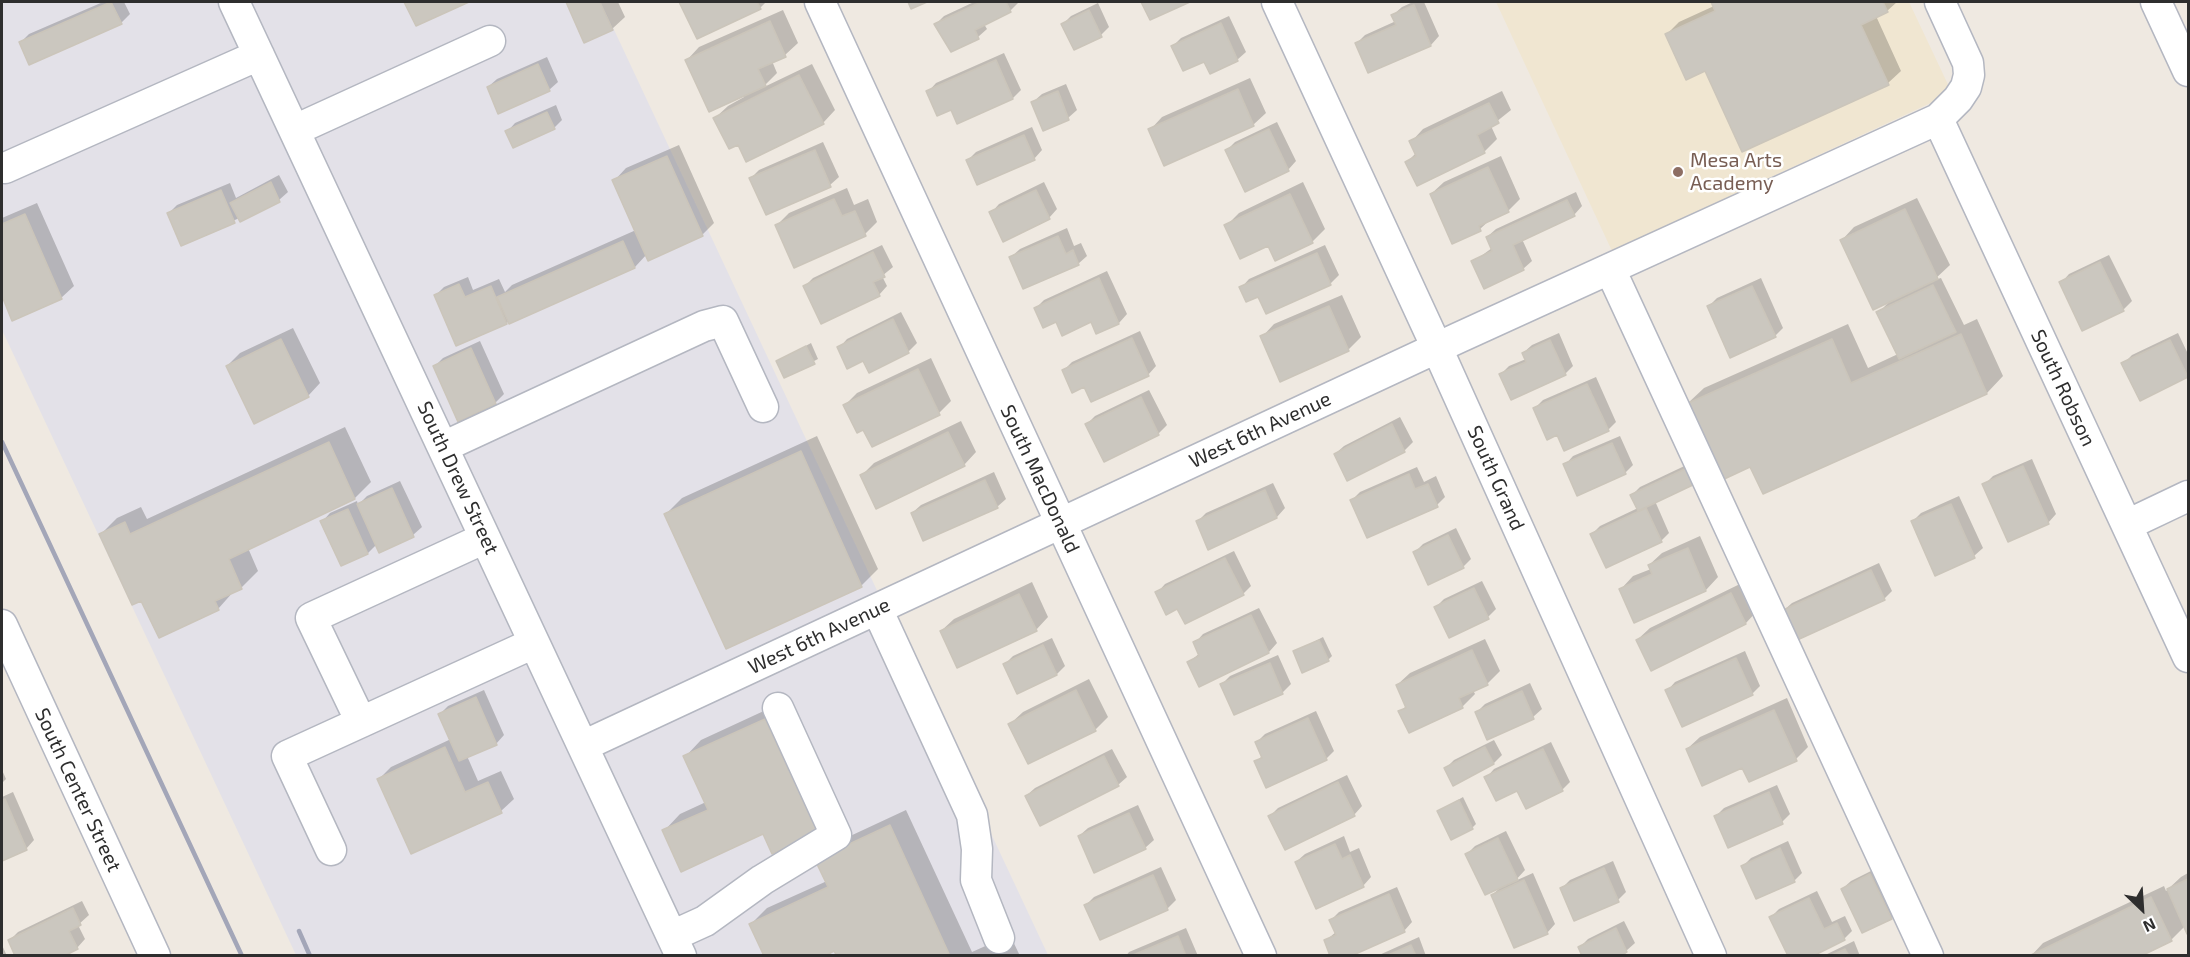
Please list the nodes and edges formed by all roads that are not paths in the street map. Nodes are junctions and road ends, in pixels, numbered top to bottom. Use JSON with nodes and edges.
{"nodes":[{"id":1,"x":234,"y":2,"type":"edge"},
{"id":2,"x":820,"y":2,"type":"edge"},
{"id":3,"x":1277,"y":2,"type":"edge"},
{"id":4,"x":1940,"y":2,"type":"edge"},
{"id":5,"x":2157,"y":2,"type":"edge"},
{"id":6,"x":490,"y":41,"type":"dead end"},
{"id":7,"x":260,"y":55,"type":"junction"},
{"id":8,"x":2188,"y":71,"type":"edge"},
{"id":9,"x":1938,"y":119,"type":"junction"},
{"id":10,"x":295,"y":130,"type":"junction"},
{"id":11,"x":5,"y":168,"type":"dead end"},
{"id":12,"x":1610,"y":269,"type":"junction"},
{"id":13,"x":1437,"y":348,"type":"junction"},
{"id":14,"x":763,"y":407,"type":"dead end"},
{"id":15,"x":443,"y":447,"type":"junction"},
{"id":16,"x":2188,"y":496,"type":"edge"},
{"id":17,"x":1061,"y":523,"type":"junction"},
{"id":18,"x":2127,"y":525,"type":"junction"},
{"id":19,"x":485,"y":538,"type":"junction"},
{"id":20,"x":877,"y":609,"type":"junction"},
{"id":21,"x":2,"y":625,"type":"edge"},
{"id":22,"x":534,"y":643,"type":"junction"},
{"id":23,"x":2188,"y":657,"type":"edge"},
{"id":24,"x":778,"y":708,"type":"dead end"},
{"id":25,"x":361,"y":722,"type":"junction"},
{"id":26,"x":583,"y":746,"type":"junction"},
{"id":27,"x":331,"y":850,"type":"dead end"},
{"id":28,"x":999,"y":938,"type":"dead end"},
{"id":29,"x":676,"y":946,"type":"edge"},
{"id":30,"x":154,"y":956,"type":"edge"},
{"id":31,"x":1261,"y":956,"type":"edge"},
{"id":32,"x":1711,"y":956,"type":"edge"},
{"id":33,"x":1928,"y":956,"type":"edge"}],
"edges":[{"from":1,"to":7,"type":"street","name":"South Drew Street"},
{"from":2,"to":17,"type":"street","name":"South MacDonald"},
{"from":3,"to":13,"type":"street","name":"South Grand"},
{"from":4,"to":9,"type":"street"},
{"from":5,"to":8,"type":"street"},
{"from":6,"to":10,"type":"street"},
{"from":7,"to":10,"type":"street","name":"South Drew Street"},
{"from":7,"to":11,"type":"street"},
{"from":9,"to":12,"type":"street","name":"West 6th Avenue"},
{"from":9,"to":18,"type":"street","name":"South Robson"},
{"from":10,"to":15,"type":"street","name":"South Drew Street"},
{"from":12,"to":13,"type":"street","name":"West 6th Avenue"},
{"from":12,"to":33,"type":"street"},
{"from":13,"to":17,"type":"street","name":"West 6th Avenue"},
{"from":13,"to":32,"type":"street","name":"South Grand"},
{"from":14,"to":15,"type":"street"},
{"from":15,"to":19,"type":"street","name":"South Drew Street"},
{"from":16,"to":18,"type":"street"},
{"from":17,"to":20,"type":"street","name":"West 6th Avenue"},
{"from":17,"to":31,"type":"street","name":"South MacDonald"},
{"from":18,"to":23,"type":"street","name":"South Robson"},
{"from":19,"to":22,"type":"street","name":"South Drew Street"},
{"from":19,"to":25,"type":"street"},
{"from":20,"to":26,"type":"street","name":"West 6th Avenue"},
{"from":20,"to":28,"type":"street"},
{"from":21,"to":30,"type":"street","name":"South Center Street"},
{"from":22,"to":25,"type":"street"},
{"from":22,"to":26,"type":"street","name":"South Drew Street"},
{"from":24,"to":29,"type":"street"},
{"from":25,"to":27,"type":"street"},
{"from":26,"to":29,"type":"street","name":"South Drew Street"}]}
